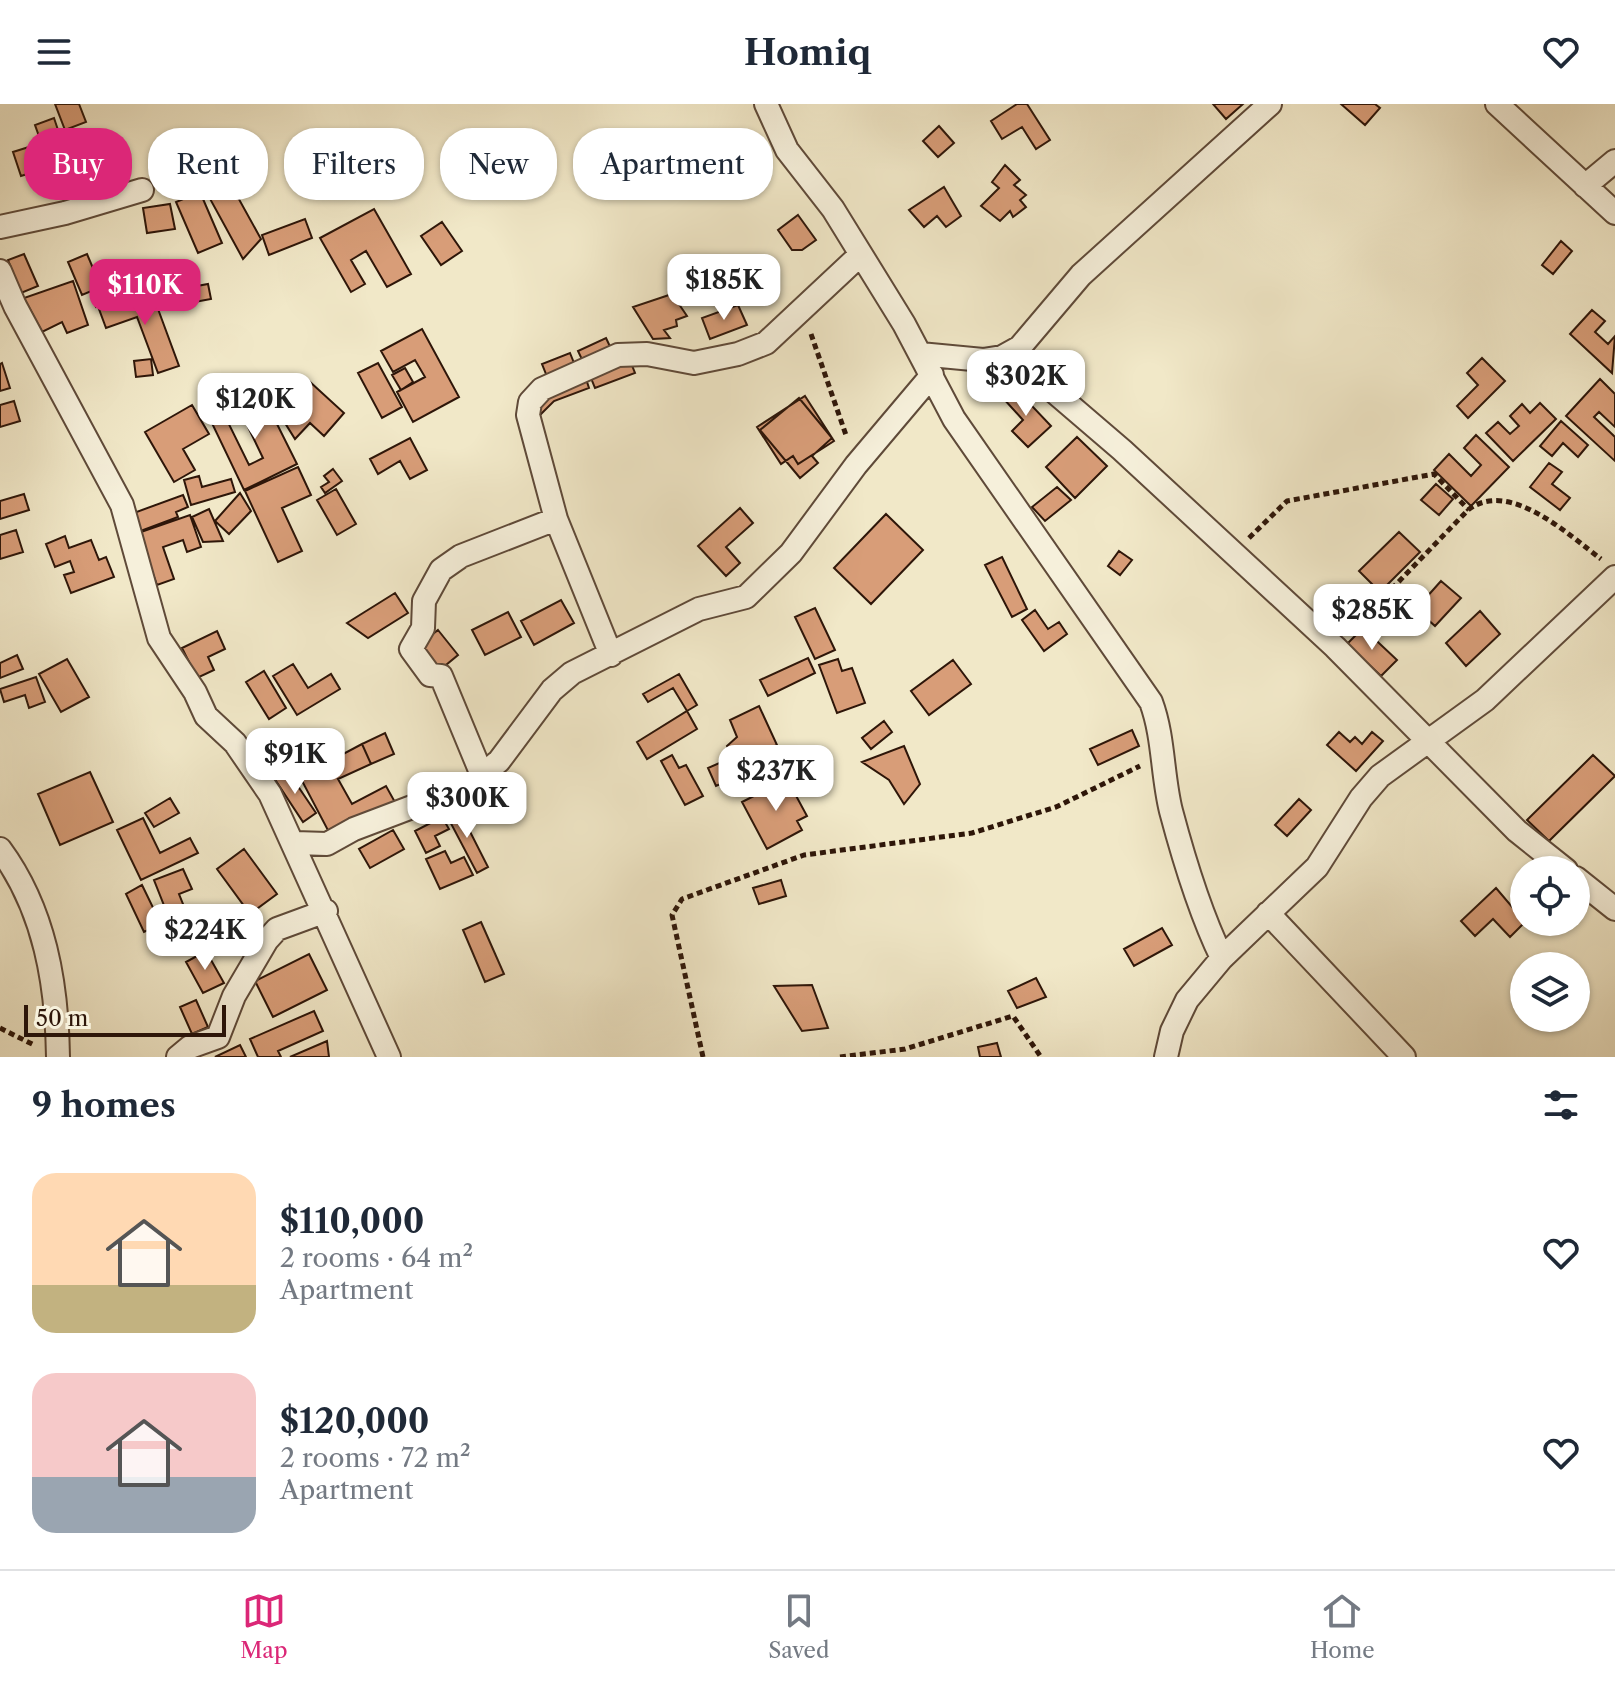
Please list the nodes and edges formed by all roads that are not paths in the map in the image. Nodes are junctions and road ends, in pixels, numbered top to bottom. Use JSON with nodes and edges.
{"nodes":[{"id":1,"x":766,"y":104,"type":"edge"},
{"id":2,"x":1270,"y":104,"type":"edge"},
{"id":3,"x":1497,"y":104,"type":"edge"},
{"id":4,"x":1615,"y":161,"type":"edge"},
{"id":5,"x":1585,"y":186,"type":"junction"},
{"id":6,"x":142,"y":190,"type":"dead end"},
{"id":7,"x":1615,"y":213,"type":"edge"},
{"id":8,"x":0,"y":227,"type":"edge"},
{"id":9,"x":859,"y":256,"type":"junction"},
{"id":10,"x":0,"y":271,"type":"edge"},
{"id":11,"x":920,"y":354,"type":"junction"},
{"id":12,"x":1002,"y":357,"type":"junction"},
{"id":13,"x":932,"y":375,"type":"junction"},
{"id":14,"x":556,"y":519,"type":"junction"},
{"id":15,"x":1609,"y":568,"type":"edge"},
{"id":16,"x":611,"y":655,"type":"junction"},
{"id":17,"x":1428,"y":738,"type":"junction"},
{"id":18,"x":482,"y":775,"type":"junction"},
{"id":19,"x":295,"y":843,"type":"junction"},
{"id":20,"x":0,"y":849,"type":"edge"},
{"id":21,"x":1548,"y":856,"type":"edge"},
{"id":22,"x":1590,"y":889,"type":"edge"},
{"id":23,"x":1615,"y":909,"type":"edge"},
{"id":24,"x":326,"y":911,"type":"junction"},
{"id":25,"x":1268,"y":913,"type":"junction"},
{"id":26,"x":1222,"y":958,"type":"junction"},
{"id":27,"x":48,"y":1053,"type":"edge"},
{"id":28,"x":178,"y":1057,"type":"edge"},
{"id":29,"x":389,"y":1057,"type":"edge"},
{"id":30,"x":1166,"y":1057,"type":"edge"},
{"id":31,"x":1404,"y":1057,"type":"edge"}],
"edges":[{"from":1,"to":9,"type":"street"},
{"from":2,"to":12,"type":"street"},
{"from":3,"to":5,"type":"street"},
{"from":4,"to":5,"type":"street"},
{"from":5,"to":7,"type":"street"},
{"from":6,"to":8,"type":"street"},
{"from":9,"to":11,"type":"street"},
{"from":9,"to":14,"type":"street"},
{"from":10,"to":19,"type":"street"},
{"from":11,"to":12,"type":"street"},
{"from":11,"to":13,"type":"street"},
{"from":12,"to":17,"type":"street"},
{"from":13,"to":16,"type":"street"},
{"from":13,"to":26,"type":"street"},
{"from":14,"to":16,"type":"street"},
{"from":14,"to":18,"type":"street"},
{"from":15,"to":17,"type":"street"},
{"from":16,"to":18,"type":"street"},
{"from":17,"to":21,"type":"street"},
{"from":17,"to":25,"type":"street"},
{"from":18,"to":19,"type":"street"},
{"from":19,"to":24,"type":"street"},
{"from":20,"to":27,"type":"street"},
{"from":22,"to":23,"type":"street"},
{"from":24,"to":28,"type":"street"},
{"from":24,"to":29,"type":"street"},
{"from":25,"to":26,"type":"street"},
{"from":25,"to":31,"type":"street"},
{"from":26,"to":30,"type":"street"}]}
